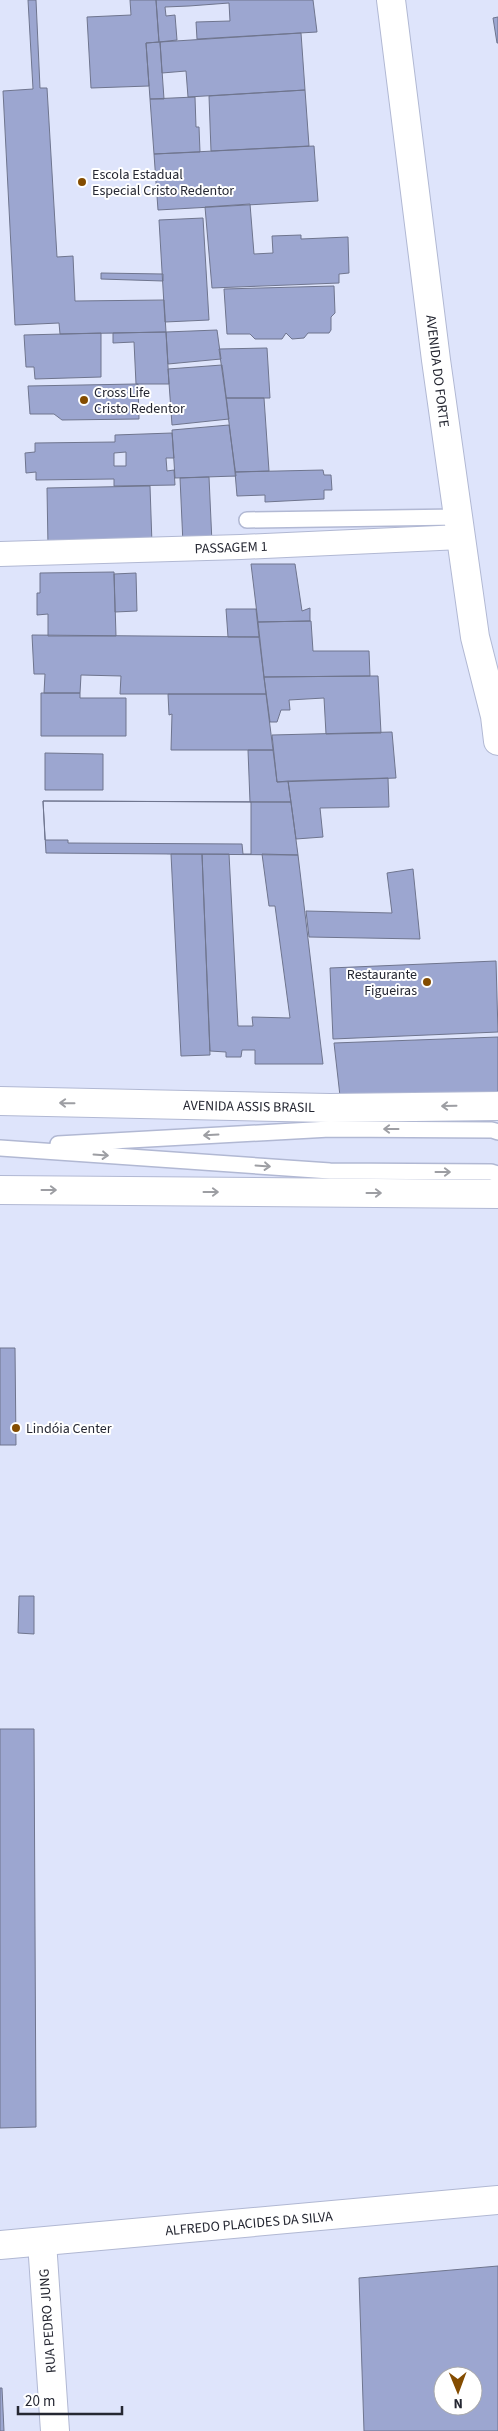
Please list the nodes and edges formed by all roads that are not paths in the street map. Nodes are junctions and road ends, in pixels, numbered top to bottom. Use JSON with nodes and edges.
{"nodes":[{"id":1,"x":391,"y":0,"type":"edge"},
{"id":2,"x":247,"y":520,"type":"dead end"},
{"id":3,"x":460,"y":527,"type":"junction"},
{"id":4,"x":0,"y":554,"type":"edge"},
{"id":5,"x":498,"y":741,"type":"edge"},
{"id":6,"x":0,"y":1101,"type":"edge"},
{"id":7,"x":496,"y":1124,"type":"edge"},
{"id":8,"x":0,"y":1148,"type":"edge"},
{"id":9,"x":496,"y":1178,"type":"edge"},
{"id":10,"x":0,"y":1190,"type":"edge"},
{"id":11,"x":498,"y":2200,"type":"edge"},
{"id":12,"x":42,"y":2242,"type":"junction"},
{"id":13,"x":0,"y":2244,"type":"edge"},
{"id":14,"x":55,"y":2431,"type":"edge"}],
"edges":[{"from":1,"to":3,"type":"main road","name":"AVENIDA DO FORTE"},
{"from":2,"to":3,"type":"lane"},
{"from":3,"to":4,"type":"street","name":"PASSAGEM 1"},
{"from":3,"to":5,"type":"main road","name":"AVENIDA DO FORTE"},
{"from":7,"to":6,"type":"main road","name":"AVENIDA ASSIS BRASIL","one_way":true},
{"from":7,"to":8,"type":"lane","one_way":true},
{"from":8,"to":9,"type":"lane","one_way":true},
{"from":10,"to":9,"type":"main road","one_way":true},
{"from":11,"to":12,"type":"main road","name":"ALFREDO PLACIDES DA SILVA"},
{"from":12,"to":13,"type":"main road","name":"ALFREDO PLACIDES DA SILVA"},
{"from":12,"to":14,"type":"main road","name":"RUA PEDRO JUNG"}]}
